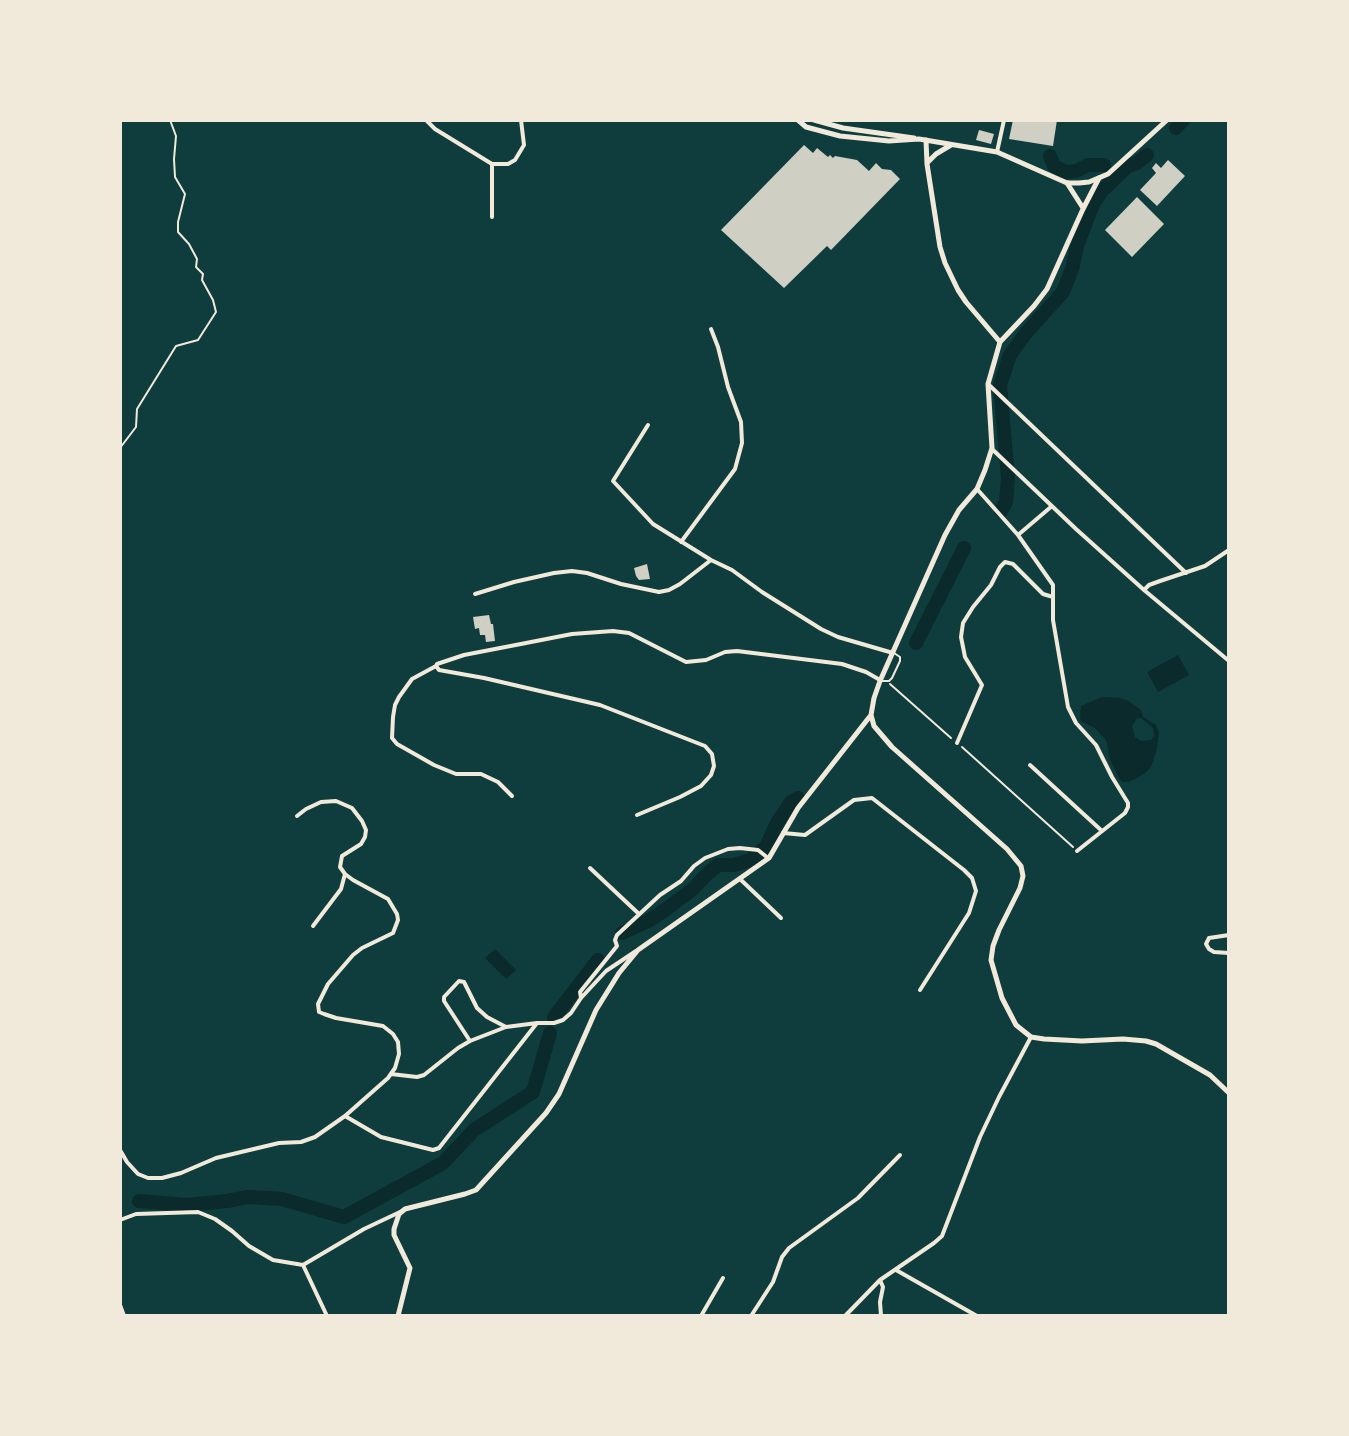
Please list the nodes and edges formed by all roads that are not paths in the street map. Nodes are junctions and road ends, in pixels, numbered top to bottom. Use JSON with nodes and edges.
{"nodes":[{"id":1,"x":426,"y":120,"type":"edge"},
{"id":2,"x":521,"y":120,"type":"edge"},
{"id":3,"x":798,"y":120,"type":"edge"},
{"id":4,"x":814,"y":120,"type":"edge"},
{"id":5,"x":1004,"y":120,"type":"edge"},
{"id":6,"x":1167,"y":120,"type":"edge"},
{"id":7,"x":922,"y":140,"type":"junction"},
{"id":8,"x":952,"y":144,"type":"junction"},
{"id":9,"x":997,"y":152,"type":"junction"},
{"id":10,"x":492,"y":164,"type":"junction"},
{"id":11,"x":927,"y":164,"type":"junction"},
{"id":12,"x":1099,"y":178,"type":"junction"},
{"id":13,"x":1067,"y":183,"type":"junction"},
{"id":14,"x":1083,"y":209,"type":"junction"},
{"id":15,"x":492,"y":217,"type":"dead end"},
{"id":16,"x":711,"y":329,"type":"dead end"},
{"id":17,"x":1000,"y":342,"type":"junction"},
{"id":18,"x":988,"y":384,"type":"junction"},
{"id":19,"x":648,"y":425,"type":"dead end"},
{"id":20,"x":992,"y":448,"type":"junction"},
{"id":21,"x":977,"y":489,"type":"junction"},
{"id":22,"x":1052,"y":506,"type":"junction"},
{"id":23,"x":1018,"y":535,"type":"junction"},
{"id":24,"x":681,"y":542,"type":"junction"},
{"id":25,"x":1229,"y":550,"type":"edge"},
{"id":26,"x":711,"y":560,"type":"junction"},
{"id":27,"x":1186,"y":573,"type":"junction"},
{"id":28,"x":1144,"y":590,"type":"junction"},
{"id":29,"x":475,"y":594,"type":"dead end"},
{"id":30,"x":1053,"y":597,"type":"junction"},
{"id":31,"x":893,"y":653,"type":"junction"},
{"id":32,"x":1229,"y":661,"type":"edge"},
{"id":33,"x":436,"y":666,"type":"junction"},
{"id":34,"x":883,"y":681,"type":"junction"},
{"id":35,"x":871,"y":715,"type":"junction"},
{"id":36,"x":957,"y":743,"type":"road end"},
{"id":37,"x":1030,"y":765,"type":"dead end"},
{"id":38,"x":512,"y":796,"type":"dead end"},
{"id":39,"x":637,"y":815,"type":"dead end"},
{"id":40,"x":297,"y":816,"type":"dead end"},
{"id":41,"x":1103,"y":831,"type":"junction"},
{"id":42,"x":783,"y":833,"type":"junction"},
{"id":43,"x":1077,"y":851,"type":"road end"},
{"id":44,"x":769,"y":858,"type":"junction"},
{"id":45,"x":590,"y":868,"type":"dead end"},
{"id":46,"x":345,"y":874,"type":"junction"},
{"id":47,"x":740,"y":879,"type":"junction"},
{"id":48,"x":639,"y":914,"type":"junction"},
{"id":49,"x":781,"y":918,"type":"dead end"},
{"id":50,"x":313,"y":926,"type":"dead end"},
{"id":51,"x":1229,"y":935,"type":"edge"},
{"id":52,"x":638,"y":950,"type":"junction"},
{"id":53,"x":1229,"y":953,"type":"edge"},
{"id":54,"x":920,"y":990,"type":"dead end"},
{"id":55,"x":581,"y":998,"type":"junction"},
{"id":56,"x":537,"y":1023,"type":"junction"},
{"id":57,"x":506,"y":1027,"type":"junction"},
{"id":58,"x":1031,"y":1037,"type":"junction"},
{"id":59,"x":470,"y":1041,"type":"junction"},
{"id":60,"x":391,"y":1074,"type":"junction"},
{"id":61,"x":1229,"y":1093,"type":"edge"},
{"id":62,"x":345,"y":1116,"type":"junction"},
{"id":63,"x":120,"y":1150,"type":"edge"},
{"id":64,"x":900,"y":1155,"type":"dead end"},
{"id":65,"x":405,"y":1209,"type":"junction"},
{"id":66,"x":120,"y":1220,"type":"edge"},
{"id":67,"x":303,"y":1265,"type":"junction"},
{"id":68,"x":896,"y":1270,"type":"junction"},
{"id":69,"x":723,"y":1278,"type":"dead end"},
{"id":70,"x":880,"y":1280,"type":"junction"},
{"id":71,"x":120,"y":1305,"type":"edge"},
{"id":72,"x":124,"y":1316,"type":"edge"},
{"id":73,"x":327,"y":1316,"type":"edge"},
{"id":74,"x":398,"y":1316,"type":"edge"},
{"id":75,"x":701,"y":1316,"type":"edge"},
{"id":76,"x":751,"y":1316,"type":"edge"},
{"id":77,"x":845,"y":1316,"type":"edge"},
{"id":78,"x":881,"y":1316,"type":"edge"},
{"id":79,"x":977,"y":1316,"type":"edge"}],
"edges":[{"from":1,"to":10,"type":"street"},
{"from":2,"to":10,"type":"street"},
{"from":3,"to":7,"type":"street"},
{"from":4,"to":7,"type":"street"},
{"from":5,"to":9,"type":"street"},
{"from":6,"to":12,"type":"street"},
{"from":7,"to":8,"type":"street"},
{"from":7,"to":11,"type":"street"},
{"from":8,"to":9,"type":"street"},
{"from":8,"to":11,"type":"street"},
{"from":9,"to":13,"type":"street"},
{"from":10,"to":15,"type":"street"},
{"from":11,"to":17,"type":"street"},
{"from":12,"to":13,"type":"street"},
{"from":12,"to":14,"type":"street"},
{"from":13,"to":14,"type":"street"},
{"from":14,"to":17,"type":"street"},
{"from":16,"to":24,"type":"street"},
{"from":17,"to":18,"type":"street"},
{"from":18,"to":20,"type":"street"},
{"from":18,"to":27,"type":"street"},
{"from":19,"to":24,"type":"street"},
{"from":20,"to":21,"type":"street"},
{"from":20,"to":22,"type":"street"},
{"from":21,"to":23,"type":"street"},
{"from":21,"to":31,"type":"street"},
{"from":22,"to":23,"type":"street"},
{"from":22,"to":28,"type":"street"},
{"from":23,"to":30,"type":"street"},
{"from":24,"to":26,"type":"street"},
{"from":25,"to":27,"type":"street"},
{"from":26,"to":29,"type":"street"},
{"from":26,"to":31,"type":"street"},
{"from":27,"to":28,"type":"street"},
{"from":28,"to":32,"type":"street"},
{"from":30,"to":36,"type":"street"},
{"from":30,"to":41,"type":"street"},
{"from":31,"to":34,"type":"street"},
{"from":33,"to":34,"type":"street"},
{"from":33,"to":38,"type":"street"},
{"from":33,"to":39,"type":"street"},
{"from":34,"to":35,"type":"street"},
{"from":35,"to":42,"type":"street"},
{"from":35,"to":58,"type":"street"},
{"from":37,"to":41,"type":"street"},
{"from":40,"to":46,"type":"street"},
{"from":41,"to":43,"type":"street"},
{"from":42,"to":44,"type":"street"},
{"from":42,"to":54,"type":"street"},
{"from":44,"to":47,"type":"street"},
{"from":44,"to":48,"type":"street"},
{"from":45,"to":48,"type":"street"},
{"from":46,"to":50,"type":"street"},
{"from":46,"to":60,"type":"street"},
{"from":47,"to":49,"type":"street"},
{"from":47,"to":52,"type":"street"},
{"from":48,"to":55,"type":"street"},
{"from":51,"to":53,"type":"street"},
{"from":52,"to":55,"type":"street"},
{"from":52,"to":65,"type":"street"},
{"from":55,"to":56,"type":"street"},
{"from":56,"to":57,"type":"street"},
{"from":56,"to":62,"type":"street"},
{"from":57,"to":59,"type":"street"},
{"from":57,"to":59,"type":"street"},
{"from":58,"to":61,"type":"street"},
{"from":58,"to":68,"type":"street"},
{"from":59,"to":60,"type":"street"},
{"from":60,"to":62,"type":"street"},
{"from":62,"to":63,"type":"street"},
{"from":64,"to":76,"type":"street"},
{"from":65,"to":67,"type":"street"},
{"from":65,"to":74,"type":"street"},
{"from":66,"to":67,"type":"street"},
{"from":67,"to":73,"type":"street"},
{"from":68,"to":70,"type":"street"},
{"from":68,"to":79,"type":"street"},
{"from":69,"to":75,"type":"street"},
{"from":70,"to":77,"type":"street"},
{"from":70,"to":78,"type":"street"},
{"from":71,"to":72,"type":"street"}]}
